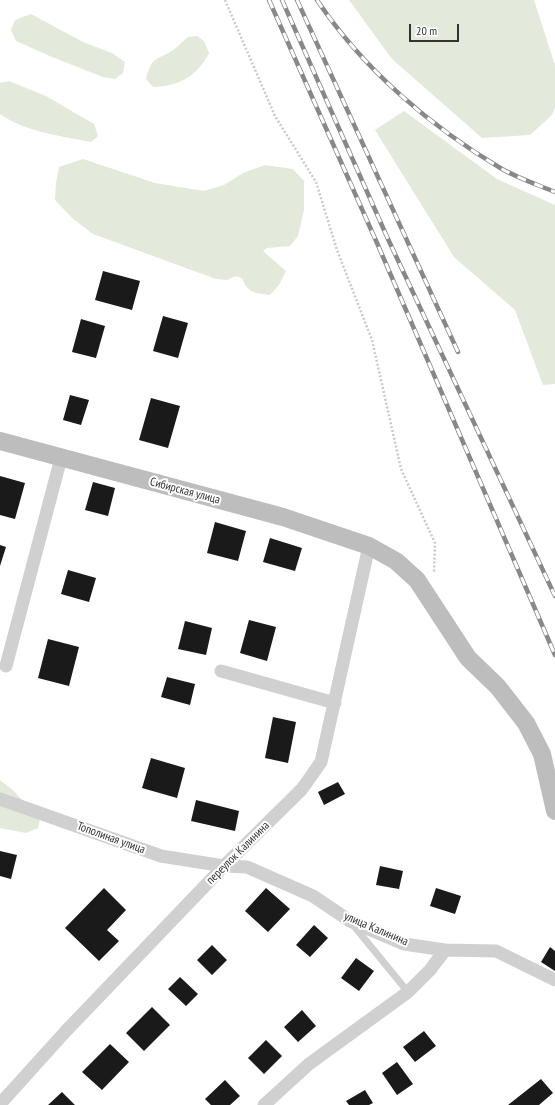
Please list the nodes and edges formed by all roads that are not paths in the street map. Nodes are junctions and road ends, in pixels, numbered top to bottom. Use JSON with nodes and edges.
{"nodes":[{"id":1,"x":0,"y":441,"type":"edge"},
{"id":2,"x":61,"y":458,"type":"junction"},
{"id":3,"x":369,"y":546,"type":"junction"},
{"id":4,"x":6,"y":666,"type":"dead end"},
{"id":5,"x":221,"y":671,"type":"dead end"},
{"id":6,"x":335,"y":703,"type":"junction"},
{"id":7,"x":0,"y":799,"type":"edge"},
{"id":8,"x":555,"y":811,"type":"edge"},
{"id":9,"x":224,"y":866,"type":"junction"},
{"id":10,"x":350,"y":921,"type":"junction"},
{"id":11,"x":445,"y":950,"type":"junction"},
{"id":12,"x":555,"y":980,"type":"edge"},
{"id":13,"x":408,"y":992,"type":"junction"},
{"id":14,"x":0,"y":1104,"type":"edge"},
{"id":15,"x":264,"y":1105,"type":"edge"}],
"edges":[{"from":1,"to":2,"type":"street","name":"Сибирская улица"},
{"from":2,"to":3,"type":"street","name":"Сибирская улица"},
{"from":2,"to":4,"type":"street"},
{"from":3,"to":6,"type":"street","name":"переулок Калинина"},
{"from":3,"to":8,"type":"street","name":"Сибирская улица"},
{"from":5,"to":6,"type":"street"},
{"from":6,"to":9,"type":"street","name":"переулок Калинина"},
{"from":7,"to":9,"type":"street","name":"Тополиная улица"},
{"from":9,"to":10,"type":"street","name":"улица Калинина"},
{"from":9,"to":14,"type":"street","name":"переулок Калинина"},
{"from":10,"to":11,"type":"street","name":"улица Калинина"},
{"from":10,"to":13,"type":"lane"},
{"from":11,"to":12,"type":"street","name":"улица Калинина"},
{"from":11,"to":13,"type":"street"},
{"from":13,"to":15,"type":"street"}]}
